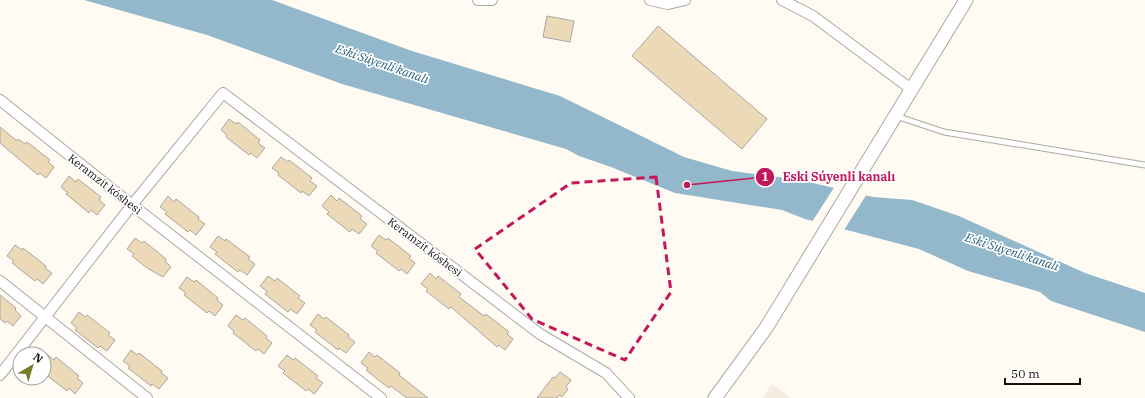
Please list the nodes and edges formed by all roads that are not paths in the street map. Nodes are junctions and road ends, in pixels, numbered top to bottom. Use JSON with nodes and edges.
{"nodes":[{"id":1,"x":478,"y":0,"type":"edge"},
{"id":2,"x":492,"y":0,"type":"edge"},
{"id":3,"x":650,"y":0,"type":"edge"},
{"id":4,"x":685,"y":0,"type":"edge"},
{"id":5,"x":782,"y":0,"type":"edge"},
{"id":6,"x":966,"y":0,"type":"edge"},
{"id":7,"x":911,"y":89,"type":"junction"},
{"id":8,"x":0,"y":100,"type":"edge"},
{"id":9,"x":896,"y":116,"type":"junction"},
{"id":10,"x":1145,"y":165,"type":"edge"},
{"id":11,"x":132,"y":205,"type":"junction"},
{"id":12,"x":0,"y":281,"type":"edge"},
{"id":13,"x":46,"y":318,"type":"junction"},
{"id":14,"x":0,"y":375,"type":"edge"},
{"id":15,"x":147,"y":398,"type":"edge"},
{"id":16,"x":381,"y":398,"type":"edge"},
{"id":17,"x":629,"y":398,"type":"edge"},
{"id":18,"x":716,"y":398,"type":"edge"}],
"edges":[{"from":1,"to":2,"type":"street"},
{"from":3,"to":4,"type":"street"},
{"from":5,"to":7,"type":"street"},
{"from":6,"to":7,"type":"street"},
{"from":7,"to":9,"type":"street"},
{"from":8,"to":11,"type":"street","name":"Keramzit kóshesi"},
{"from":9,"to":10,"type":"lane"},
{"from":9,"to":18,"type":"street"},
{"from":11,"to":13,"type":"street"},
{"from":11,"to":16,"type":"street","name":"Keramzit kóshesi"},
{"from":11,"to":17,"type":"street","name":"Keramzit kóshesi"},
{"from":12,"to":13,"type":"street"},
{"from":13,"to":14,"type":"street"},
{"from":13,"to":15,"type":"street"}]}
